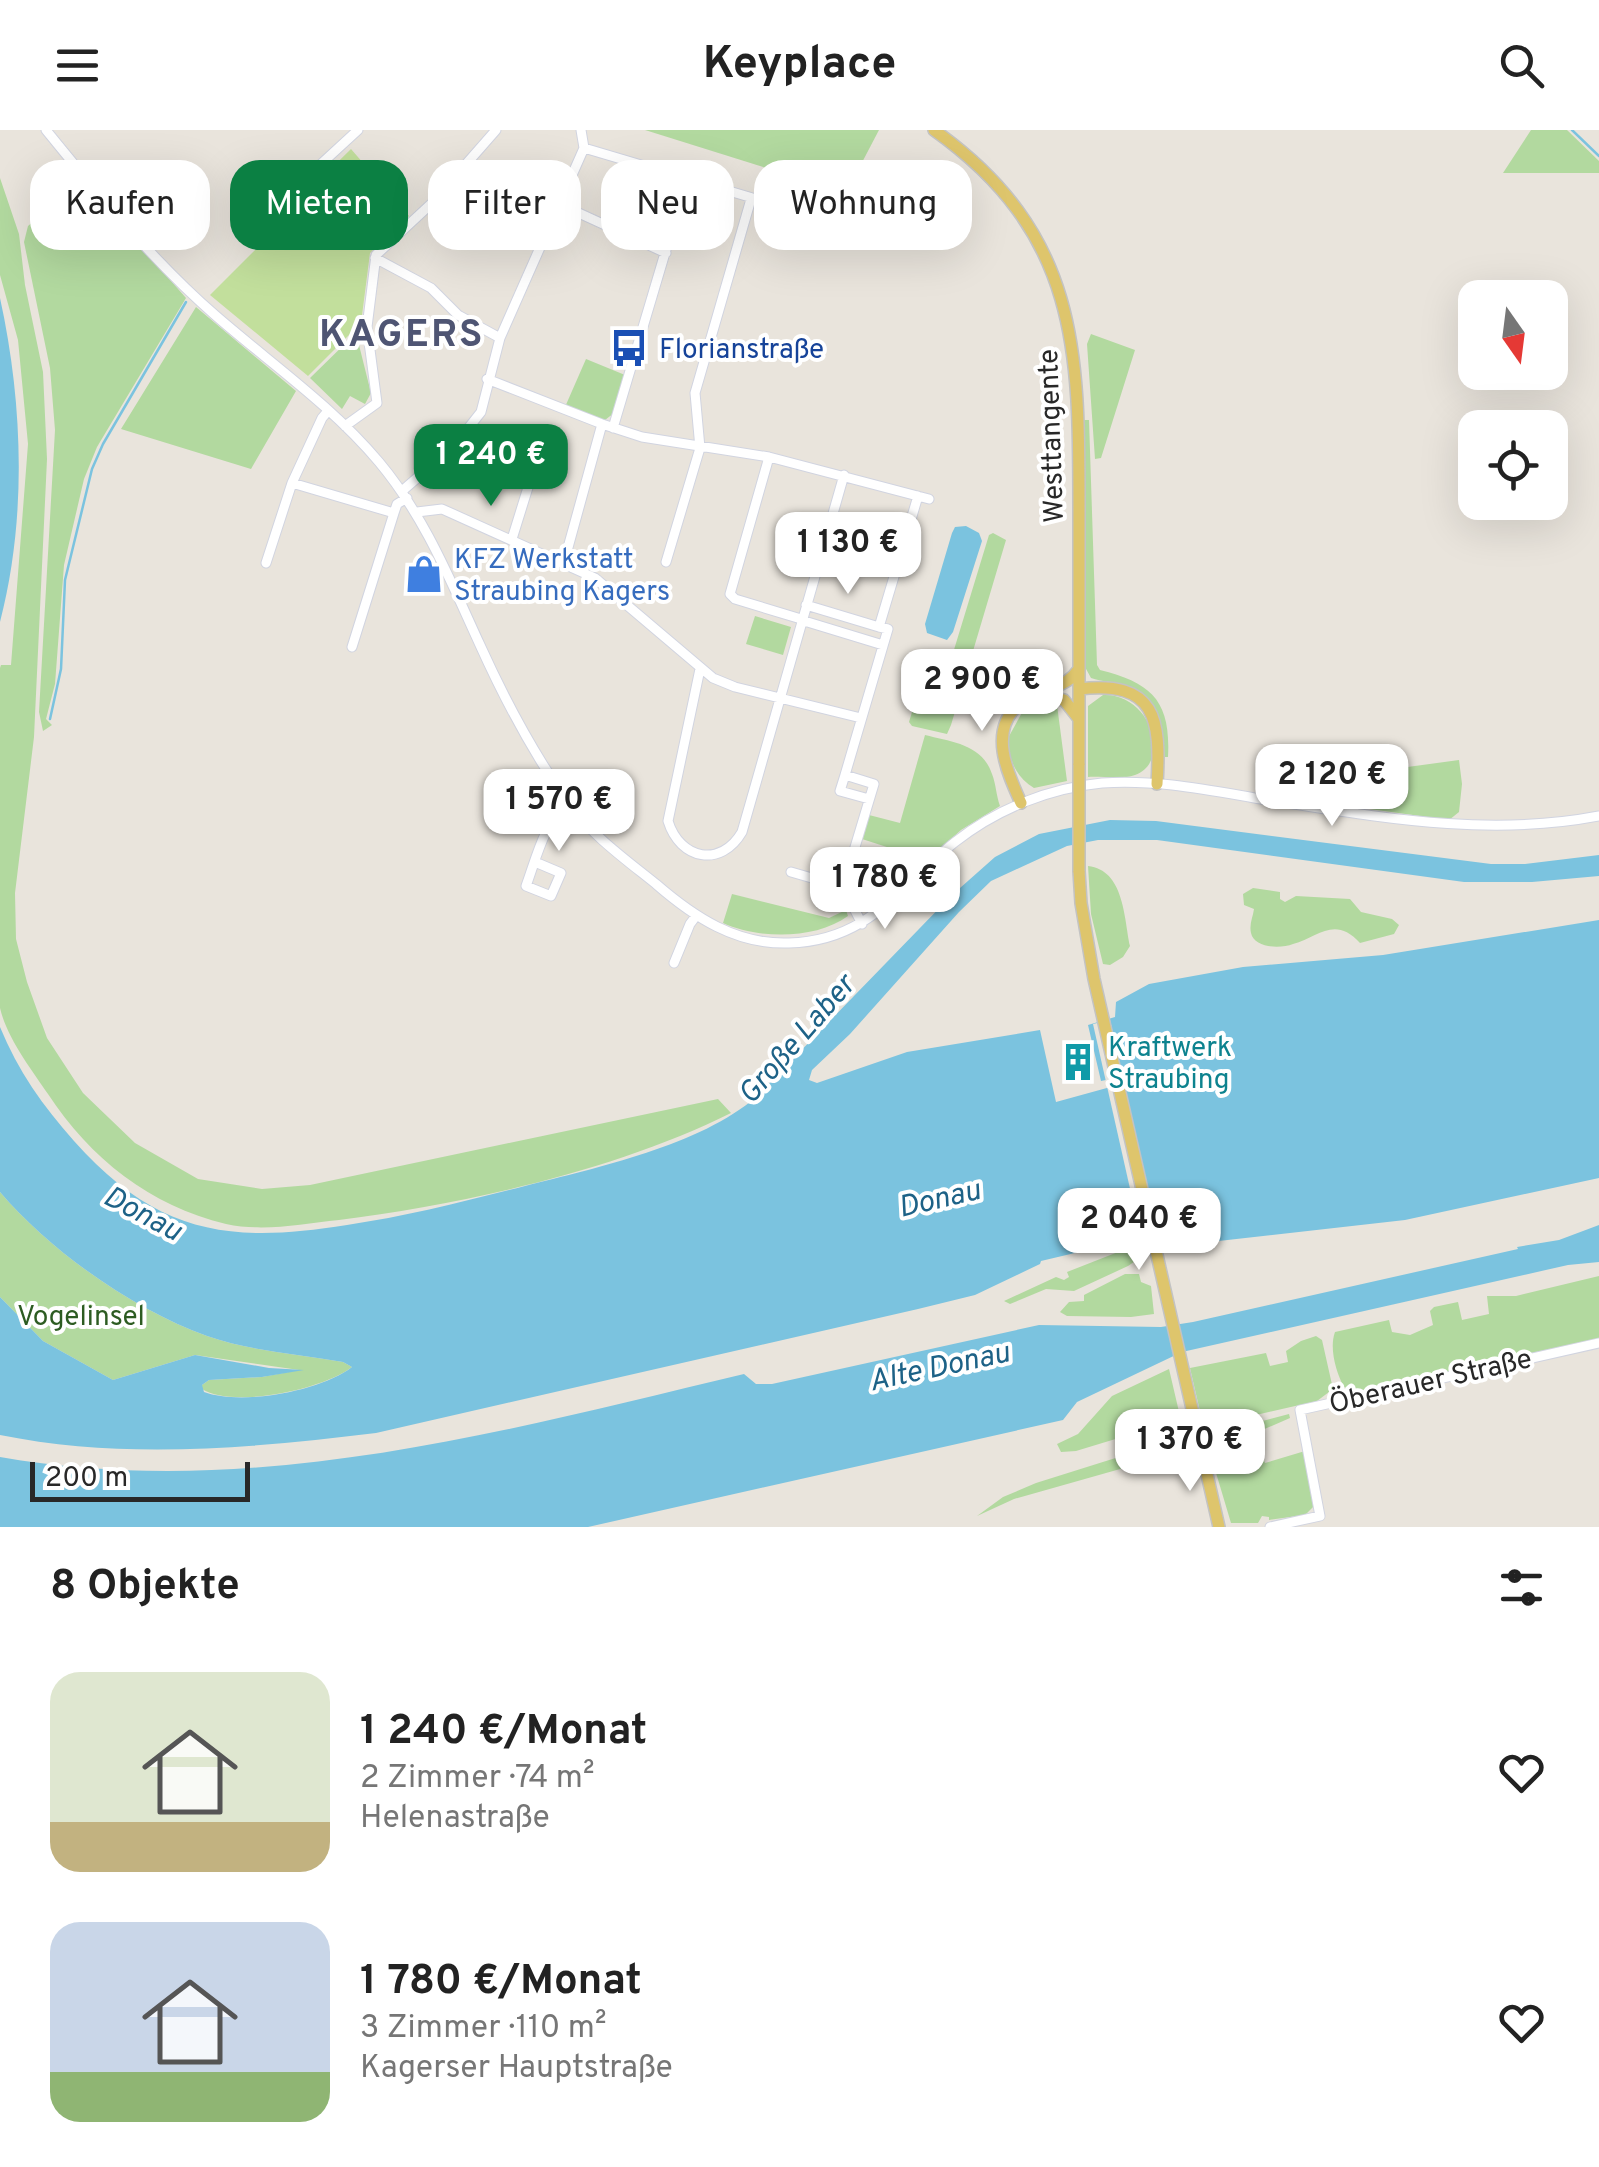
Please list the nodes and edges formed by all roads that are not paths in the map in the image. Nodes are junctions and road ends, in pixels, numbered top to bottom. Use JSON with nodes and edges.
{"nodes":[{"id":1,"x":46,"y":130,"type":"edge"},
{"id":2,"x":358,"y":130,"type":"edge"},
{"id":3,"x":496,"y":130,"type":"edge"},
{"id":4,"x":581,"y":130,"type":"edge"},
{"id":5,"x":934,"y":130,"type":"edge"},
{"id":6,"x":584,"y":148,"type":"junction"},
{"id":7,"x":325,"y":160,"type":"edge"},
{"id":8,"x":578,"y":160,"type":"edge"},
{"id":9,"x":624,"y":160,"type":"edge"},
{"id":10,"x":734,"y":194,"type":"edge"},
{"id":11,"x":751,"y":199,"type":"junction"},
{"id":12,"x":754,"y":200,"type":"edge"},
{"id":13,"x":581,"y":215,"type":"edge"},
{"id":14,"x":537,"y":250,"type":"edge"},
{"id":15,"x":667,"y":250,"type":"edge"},
{"id":16,"x":666,"y":254,"type":"junction"},
{"id":17,"x":375,"y":258,"type":"junction"},
{"id":18,"x":500,"y":338,"type":"junction"},
{"id":19,"x":488,"y":379,"type":"junction"},
{"id":20,"x":328,"y":411,"type":"junction"},
{"id":21,"x":602,"y":424,"type":"junction"},
{"id":22,"x":345,"y":426,"type":"junction"},
{"id":23,"x":613,"y":428,"type":"junction"},
{"id":24,"x":700,"y":448,"type":"junction"},
{"id":25,"x":539,"y":452,"type":"dead end"},
{"id":26,"x":769,"y":457,"type":"junction"},
{"id":27,"x":844,"y":474,"type":"junction"},
{"id":28,"x":292,"y":483,"type":"junction"},
{"id":29,"x":405,"y":494,"type":"junction"},
{"id":30,"x":918,"y":496,"type":"junction"},
{"id":31,"x":929,"y":499,"type":"dead end"},
{"id":32,"x":417,"y":512,"type":"junction"},
{"id":33,"x":394,"y":513,"type":"junction"},
{"id":34,"x":512,"y":539,"type":"junction"},
{"id":35,"x":564,"y":562,"type":"junction"},
{"id":36,"x":666,"y":562,"type":"dead end"},
{"id":37,"x":266,"y":563,"type":"dead end"},
{"id":38,"x":806,"y":605,"type":"junction"},
{"id":39,"x":801,"y":620,"type":"junction"},
{"id":40,"x":880,"y":627,"type":"junction"},
{"id":41,"x":883,"y":645,"type":"junction"},
{"id":42,"x":352,"y":646,"type":"dead end"},
{"id":43,"x":700,"y":669,"type":"junction"},
{"id":44,"x":1079,"y":669,"type":"junction"},
{"id":45,"x":1079,"y":689,"type":"junction"},
{"id":46,"x":1038,"y":696,"type":"junction"},
{"id":47,"x":780,"y":698,"type":"junction"},
{"id":48,"x":860,"y":718,"type":"junction"},
{"id":49,"x":1079,"y":720,"type":"junction"},
{"id":50,"x":845,"y":776,"type":"junction"},
{"id":51,"x":1156,"y":784,"type":"junction"},
{"id":52,"x":870,"y":800,"type":"junction"},
{"id":53,"x":568,"y":803,"type":"junction"},
{"id":54,"x":1022,"y":804,"type":"junction"},
{"id":55,"x":1599,"y":816,"type":"edge"},
{"id":56,"x":535,"y":862,"type":"dead end"},
{"id":57,"x":791,"y":872,"type":"dead end"},
{"id":58,"x":844,"y":887,"type":"junction"},
{"id":59,"x":696,"y":916,"type":"junction"},
{"id":60,"x":862,"y":924,"type":"junction"},
{"id":61,"x":674,"y":964,"type":"dead end"},
{"id":62,"x":1599,"y":1343,"type":"edge"},
{"id":63,"x":1219,"y":1527,"type":"edge"},
{"id":64,"x":1270,"y":1527,"type":"edge"}],
"edges":[{"from":1,"to":20,"type":"street"},
{"from":2,"to":7,"type":"street"},
{"from":3,"to":17,"type":"street"},
{"from":4,"to":6,"type":"street"},
{"from":5,"to":44,"type":"main road","name":"Westtangente"},
{"from":6,"to":8,"type":"street"},
{"from":6,"to":9,"type":"street"},
{"from":10,"to":11,"type":"street"},
{"from":11,"to":12,"type":"street"},
{"from":11,"to":24,"type":"street"},
{"from":13,"to":16,"type":"street"},
{"from":14,"to":18,"type":"street"},
{"from":15,"to":16,"type":"street"},
{"from":16,"to":23,"type":"street"},
{"from":17,"to":18,"type":"street"},
{"from":17,"to":22,"type":"street"},
{"from":18,"to":19,"type":"street"},
{"from":19,"to":21,"type":"street"},
{"from":19,"to":29,"type":"street"},
{"from":20,"to":22,"type":"street"},
{"from":20,"to":28,"type":"street"},
{"from":21,"to":23,"type":"street"},
{"from":21,"to":35,"type":"street"},
{"from":22,"to":29,"type":"street"},
{"from":23,"to":24,"type":"street"},
{"from":24,"to":26,"type":"street"},
{"from":24,"to":36,"type":"street"},
{"from":25,"to":34,"type":"street"},
{"from":26,"to":27,"type":"street"},
{"from":26,"to":39,"type":"street"},
{"from":27,"to":30,"type":"street"},
{"from":27,"to":38,"type":"street"},
{"from":28,"to":33,"type":"street"},
{"from":28,"to":37,"type":"street"},
{"from":29,"to":32,"type":"street"},
{"from":29,"to":33,"type":"street"},
{"from":30,"to":31,"type":"street"},
{"from":30,"to":40,"type":"street"},
{"from":32,"to":34,"type":"street"},
{"from":32,"to":53,"type":"street"},
{"from":33,"to":42,"type":"street"},
{"from":34,"to":35,"type":"street"},
{"from":35,"to":43,"type":"street"},
{"from":38,"to":39,"type":"street"},
{"from":38,"to":40,"type":"street"},
{"from":39,"to":41,"type":"street"},
{"from":39,"to":47,"type":"street"},
{"from":40,"to":41,"type":"street"},
{"from":41,"to":48,"type":"street"},
{"from":43,"to":47,"type":"street"},
{"from":43,"to":47,"type":"street"},
{"from":44,"to":45,"type":"main road","name":"Westtangente"},
{"from":44,"to":46,"type":"main road"},
{"from":45,"to":49,"type":"main road","name":"Westtangente"},
{"from":45,"to":51,"type":"main road"},
{"from":46,"to":49,"type":"main road"},
{"from":46,"to":54,"type":"main road"},
{"from":47,"to":48,"type":"street"},
{"from":48,"to":50,"type":"street"},
{"from":49,"to":63,"type":"main road","bridge":true},
{"from":50,"to":52,"type":"street"},
{"from":50,"to":52,"type":"street"},
{"from":51,"to":54,"type":"street"},
{"from":51,"to":55,"type":"street"},
{"from":52,"to":58,"type":"street"},
{"from":53,"to":56,"type":"street"},
{"from":53,"to":59,"type":"street"},
{"from":54,"to":60,"type":"street"},
{"from":57,"to":58,"type":"street"},
{"from":58,"to":60,"type":"street"},
{"from":59,"to":60,"type":"street"},
{"from":59,"to":61,"type":"street"},
{"from":62,"to":64,"type":"street","name":"Öberauer Straße"}]}
